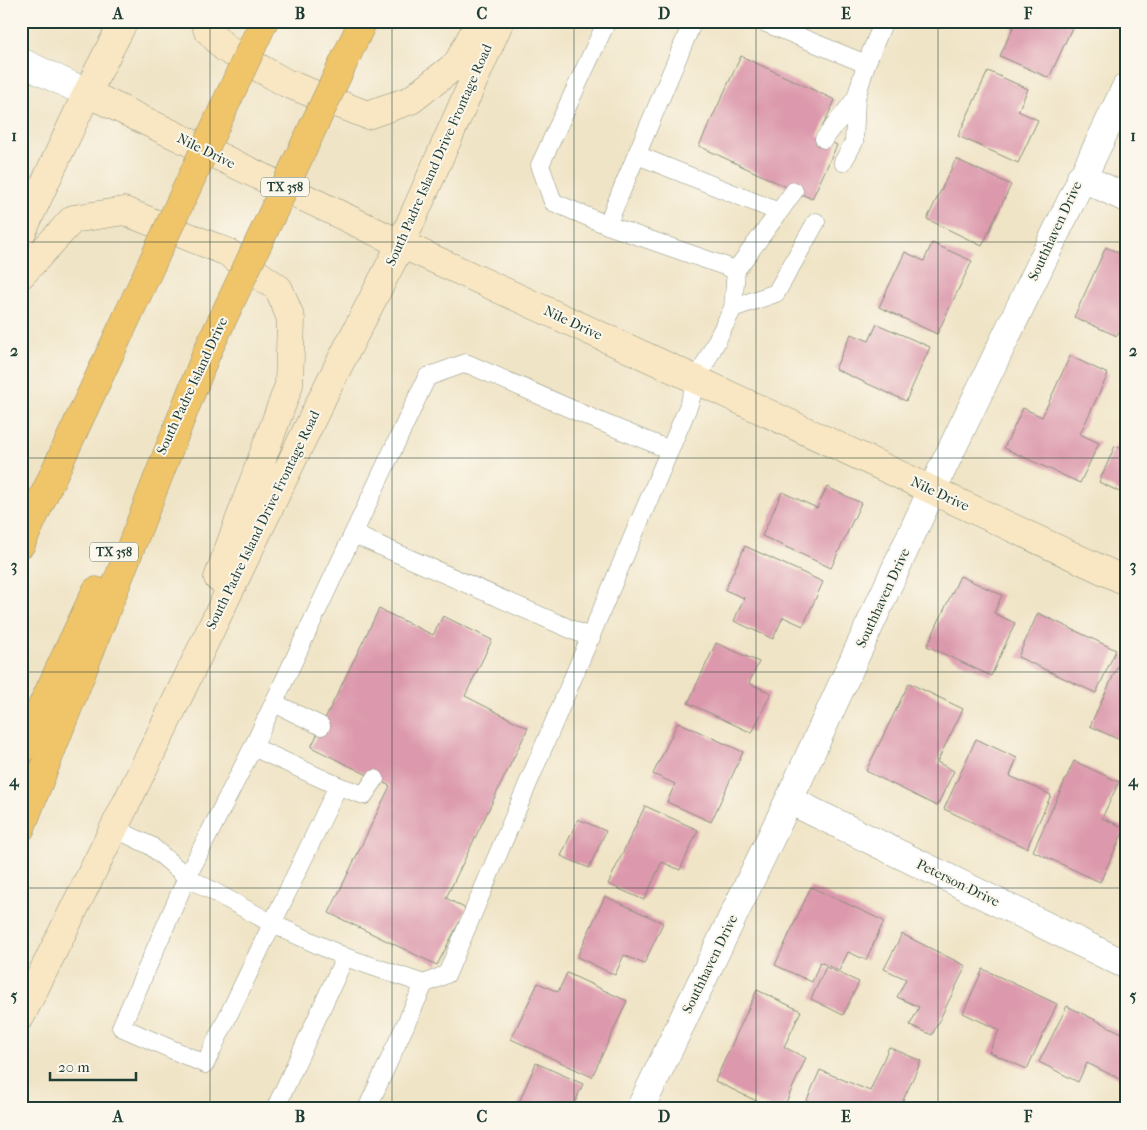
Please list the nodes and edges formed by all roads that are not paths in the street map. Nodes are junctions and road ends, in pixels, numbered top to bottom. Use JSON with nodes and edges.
{"nodes":[{"id":1,"x":124,"y":21,"type":"edge"},
{"id":2,"x":206,"y":21,"type":"edge"},
{"id":3,"x":264,"y":21,"type":"edge"},
{"id":4,"x":363,"y":21,"type":"edge"},
{"id":5,"x":480,"y":21,"type":"edge"},
{"id":6,"x":500,"y":21,"type":"edge"},
{"id":7,"x":607,"y":21,"type":"edge"},
{"id":8,"x":693,"y":21,"type":"edge"},
{"id":9,"x":761,"y":21,"type":"edge"},
{"id":10,"x":884,"y":21,"type":"edge"},
{"id":11,"x":21,"y":62,"type":"edge"},
{"id":12,"x":866,"y":64,"type":"junction"},
{"id":13,"x":1126,"y":87,"type":"edge"},
{"id":14,"x":87,"y":93,"type":"junction"},
{"id":15,"x":856,"y":98,"type":"junction"},
{"id":16,"x":824,"y":139,"type":"dead end"},
{"id":17,"x":637,"y":155,"type":"junction"},
{"id":18,"x":843,"y":162,"type":"dead end"},
{"id":19,"x":1081,"y":177,"type":"junction"},
{"id":20,"x":794,"y":191,"type":"dead end"},
{"id":21,"x":1126,"y":198,"type":"edge"},
{"id":22,"x":778,"y":212,"type":"junction"},
{"id":23,"x":816,"y":222,"type":"dead end"},
{"id":24,"x":608,"y":225,"type":"junction"},
{"id":25,"x":21,"y":234,"type":"edge"},
{"id":26,"x":401,"y":244,"type":"junction"},
{"id":27,"x":736,"y":270,"type":"junction"},
{"id":28,"x":21,"y":275,"type":"edge"},
{"id":29,"x":733,"y":308,"type":"junction"},
{"id":30,"x":207,"y":352,"type":"junction"},
{"id":31,"x":697,"y":380,"type":"junction"},
{"id":32,"x":670,"y":450,"type":"junction"},
{"id":33,"x":932,"y":490,"type":"junction"},
{"id":34,"x":353,"y":534,"type":"junction"},
{"id":35,"x":21,"y":544,"type":"edge"},
{"id":36,"x":1126,"y":582,"type":"edge"},
{"id":37,"x":591,"y":638,"type":"junction"},
{"id":38,"x":274,"y":703,"type":"junction"},
{"id":39,"x":321,"y":726,"type":"dead end"},
{"id":40,"x":157,"y":741,"type":"junction"},
{"id":41,"x":253,"y":747,"type":"junction"},
{"id":42,"x":21,"y":751,"type":"edge"},
{"id":43,"x":375,"y":779,"type":"dead end"},
{"id":44,"x":338,"y":786,"type":"junction"},
{"id":45,"x":789,"y":800,"type":"junction"},
{"id":46,"x":21,"y":828,"type":"edge"},
{"id":47,"x":114,"y":828,"type":"junction"},
{"id":48,"x":187,"y":877,"type":"junction"},
{"id":49,"x":273,"y":924,"type":"junction"},
{"id":50,"x":345,"y":957,"type":"junction"},
{"id":51,"x":1126,"y":965,"type":"edge"},
{"id":52,"x":424,"y":984,"type":"junction"},
{"id":53,"x":21,"y":1016,"type":"edge"},
{"id":54,"x":285,"y":1109,"type":"edge"},
{"id":55,"x":367,"y":1109,"type":"edge"},
{"id":56,"x":640,"y":1109,"type":"edge"}],
"edges":[{"from":1,"to":14,"type":"main road"},
{"from":2,"to":5,"type":"main road"},
{"from":3,"to":35,"type":"highway","bridge":true},
{"from":4,"to":30,"type":"highway","name":"South Padre Island Drive","number":"TX 358","bridge":true},
{"from":6,"to":26,"type":"main road","name":"South Padre Island Drive Frontage Road"},
{"from":7,"to":24,"type":"lane"},
{"from":8,"to":17,"type":"lane"},
{"from":9,"to":12,"type":"lane"},
{"from":10,"to":12,"type":"lane"},
{"from":11,"to":14,"type":"street","name":"Nile Drive"},
{"from":12,"to":15,"type":"lane"},
{"from":13,"to":19,"type":"street","name":"Southhaven Drive"},
{"from":14,"to":25,"type":"main road"},
{"from":14,"to":26,"type":"main road","name":"Nile Drive"},
{"from":15,"to":16,"type":"lane"},
{"from":15,"to":18,"type":"lane"},
{"from":17,"to":22,"type":"lane"},
{"from":17,"to":24,"type":"lane"},
{"from":19,"to":21,"type":"street"},
{"from":19,"to":33,"type":"street","name":"Southhaven Drive"},
{"from":20,"to":22,"type":"lane"},
{"from":22,"to":27,"type":"lane"},
{"from":23,"to":29,"type":"lane"},
{"from":24,"to":27,"type":"lane"},
{"from":26,"to":31,"type":"main road","name":"Nile Drive"},
{"from":26,"to":40,"type":"main road","name":"South Padre Island Drive Frontage Road"},
{"from":27,"to":29,"type":"lane"},
{"from":28,"to":40,"type":"main road"},
{"from":29,"to":31,"type":"lane"},
{"from":30,"to":42,"type":"highway","name":"South Padre Island Drive","number":"TX 358"},
{"from":30,"to":46,"type":"highway"},
{"from":31,"to":32,"type":"lane"},
{"from":31,"to":33,"type":"main road","name":"Nile Drive"},
{"from":32,"to":34,"type":"lane"},
{"from":32,"to":37,"type":"lane"},
{"from":33,"to":36,"type":"main road","name":"Nile Drive"},
{"from":33,"to":45,"type":"street","name":"Southhaven Drive"},
{"from":34,"to":37,"type":"lane"},
{"from":34,"to":38,"type":"lane"},
{"from":37,"to":52,"type":"lane"},
{"from":38,"to":39,"type":"lane"},
{"from":38,"to":41,"type":"lane"},
{"from":40,"to":47,"type":"main road","name":"South Padre Island Drive Frontage Road"},
{"from":41,"to":44,"type":"lane"},
{"from":41,"to":48,"type":"lane"},
{"from":43,"to":44,"type":"lane"},
{"from":44,"to":49,"type":"lane"},
{"from":45,"to":51,"type":"street","name":"Peterson Drive"},
{"from":45,"to":56,"type":"street","name":"Southhaven Drive"},
{"from":47,"to":48,"type":"lane"},
{"from":47,"to":53,"type":"main road","name":"South Padre Island Drive Frontage Road"},
{"from":48,"to":49,"type":"lane"},
{"from":48,"to":49,"type":"lane"},
{"from":49,"to":50,"type":"lane"},
{"from":50,"to":52,"type":"lane"},
{"from":50,"to":54,"type":"lane"},
{"from":52,"to":55,"type":"lane"}]}
